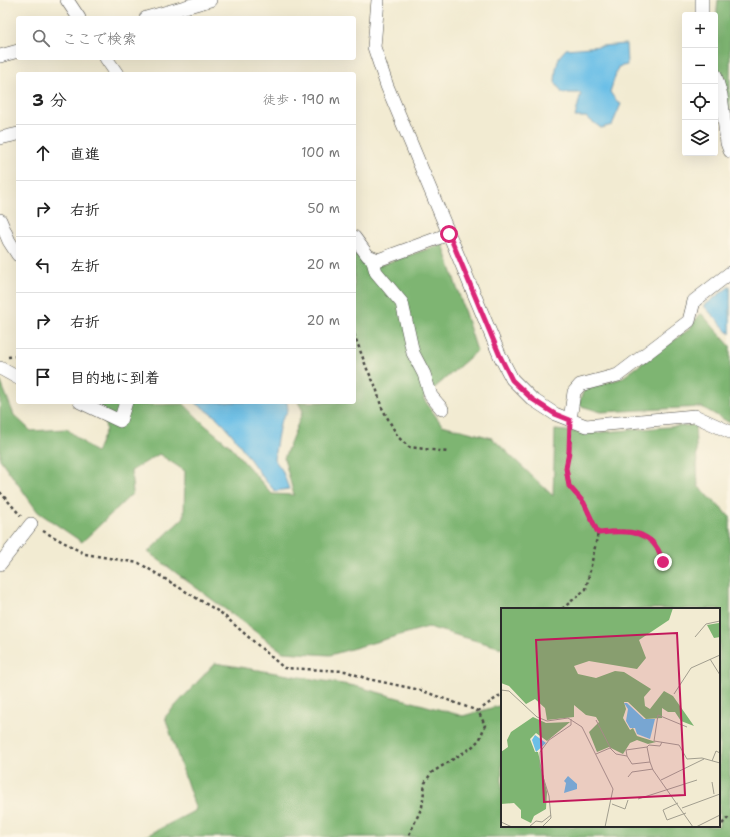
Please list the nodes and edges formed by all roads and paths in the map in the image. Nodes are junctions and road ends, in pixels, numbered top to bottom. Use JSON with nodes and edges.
{"nodes":[{"id":1,"x":67,"y":0,"type":"edge"},
{"id":2,"x":210,"y":0,"type":"edge"},
{"id":3,"x":378,"y":0,"type":"edge"},
{"id":4,"x":702,"y":0,"type":"edge"},
{"id":5,"x":702,"y":12,"type":"edge"},
{"id":6,"x":78,"y":16,"type":"edge"},
{"id":7,"x":153,"y":16,"type":"edge"},
{"id":8,"x":16,"y":52,"type":"edge"},
{"id":9,"x":0,"y":56,"type":"edge"},
{"id":10,"x":107,"y":60,"type":"edge"},
{"id":11,"x":116,"y":72,"type":"edge"},
{"id":12,"x":718,"y":84,"type":"edge"},
{"id":13,"x":16,"y":134,"type":"edge"},
{"id":14,"x":0,"y":138,"type":"edge"},
{"id":15,"x":730,"y":151,"type":"edge"},
{"id":16,"x":0,"y":220,"type":"edge"},
{"id":17,"x":449,"y":234,"type":"junction"},
{"id":18,"x":356,"y":240,"type":"edge"},
{"id":19,"x":16,"y":252,"type":"edge"},
{"id":20,"x":372,"y":258,"type":"junction"},
{"id":21,"x":730,"y":273,"type":"edge"},
{"id":22,"x":356,"y":339,"type":"edge"},
{"id":23,"x":0,"y":368,"type":"edge"},
{"id":24,"x":16,"y":377,"type":"edge"},
{"id":25,"x":84,"y":404,"type":"edge"},
{"id":26,"x":125,"y":404,"type":"edge"},
{"id":27,"x":442,"y":409,"type":"dead end"},
{"id":28,"x":570,"y":420,"type":"junction"},
{"id":29,"x":730,"y":432,"type":"edge"},
{"id":30,"x":448,"y":452,"type":"dead end"},
{"id":31,"x":0,"y":492,"type":"edge"},
{"id":32,"x":31,"y":524,"type":"junction"},
{"id":33,"x":598,"y":533,"type":"junction"},
{"id":34,"x":663,"y":562,"type":"dead end"},
{"id":35,"x":0,"y":564,"type":"edge"},
{"id":36,"x":563,"y":608,"type":"edge"},
{"id":37,"x":501,"y":695,"type":"edge"},
{"id":38,"x":478,"y":711,"type":"junction"},
{"id":39,"x":730,"y":816,"type":"edge"},
{"id":40,"x":722,"y":824,"type":"dead end"},
{"id":41,"x":408,"y":837,"type":"edge"}],
"edges":[{"from":1,"to":6,"type":"street"},
{"from":2,"to":7,"type":"street"},
{"from":3,"to":17,"type":"street"},
{"from":4,"to":5,"type":"street"},
{"from":8,"to":9,"type":"street"},
{"from":10,"to":11,"type":"street"},
{"from":12,"to":15,"type":"street"},
{"from":13,"to":14,"type":"street"},
{"from":16,"to":19,"type":"street"},
{"from":17,"to":20,"type":"street"},
{"from":17,"to":28,"type":"street"},
{"from":18,"to":20,"type":"street"},
{"from":20,"to":27,"type":"street"},
{"from":21,"to":28,"type":"street"},
{"from":22,"to":30,"type":"path"},
{"from":23,"to":24,"type":"street"},
{"from":25,"to":26,"type":"street"},
{"from":28,"to":29,"type":"street"},
{"from":28,"to":33,"type":"path"},
{"from":31,"to":32,"type":"path"},
{"from":32,"to":35,"type":"street"},
{"from":32,"to":38,"type":"path"},
{"from":33,"to":34,"type":"path"},
{"from":33,"to":36,"type":"path"},
{"from":37,"to":38,"type":"path"},
{"from":38,"to":41,"type":"path"},
{"from":39,"to":40,"type":"path"}]}
